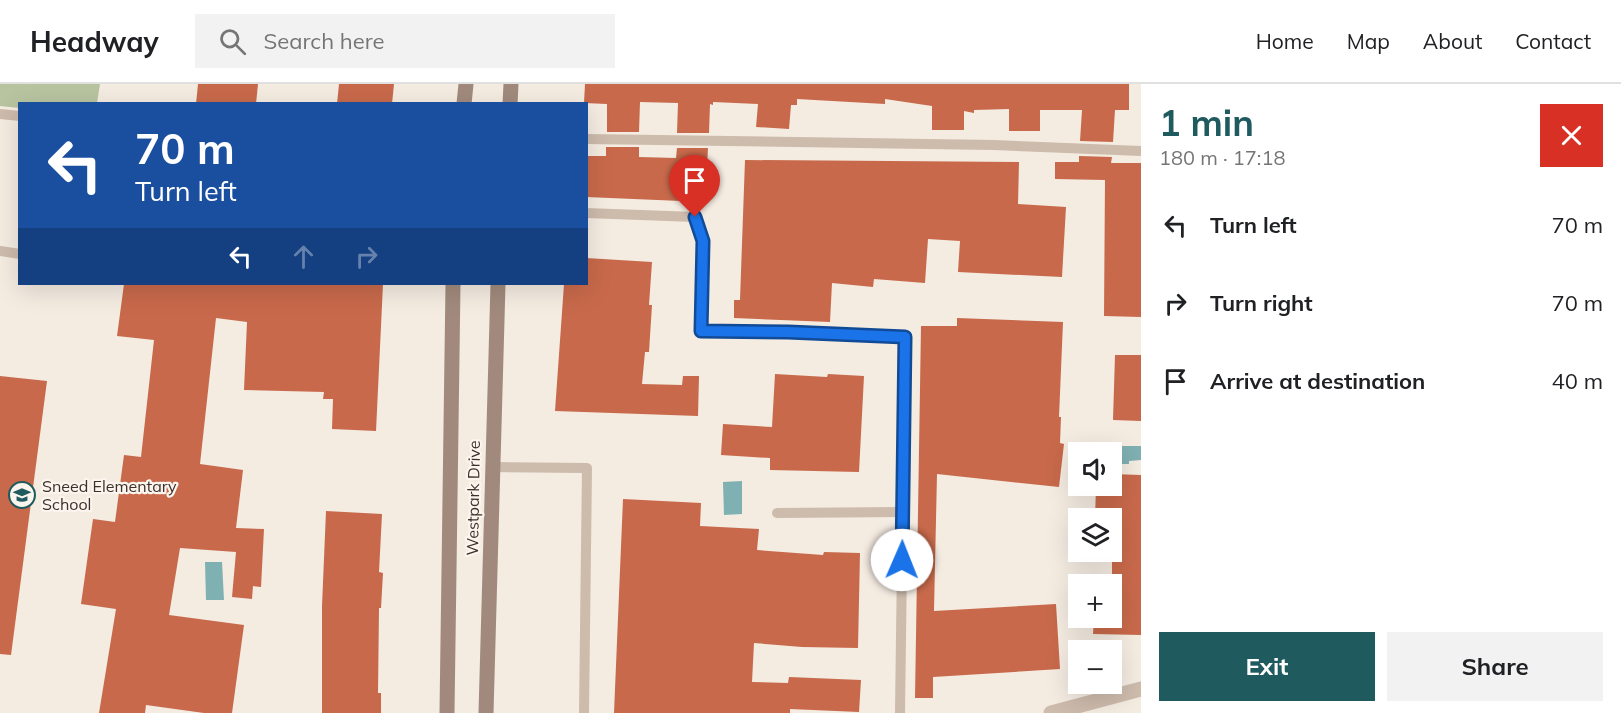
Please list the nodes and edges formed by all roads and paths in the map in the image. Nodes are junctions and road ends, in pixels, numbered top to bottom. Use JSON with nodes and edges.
{"nodes":[{"id":1,"x":466,"y":84,"type":"edge"},
{"id":2,"x":511,"y":84,"type":"edge"},
{"id":3,"x":464,"y":102,"type":"edge"},
{"id":4,"x":510,"y":102,"type":"edge"},
{"id":5,"x":0,"y":114,"type":"edge"},
{"id":6,"x":18,"y":116,"type":"edge"},
{"id":7,"x":588,"y":139,"type":"edge"},
{"id":8,"x":1141,"y":151,"type":"edge"},
{"id":9,"x":588,"y":213,"type":"edge"},
{"id":10,"x":0,"y":251,"type":"edge"},
{"id":11,"x":18,"y":254,"type":"edge"},
{"id":12,"x":453,"y":285,"type":"edge"},
{"id":13,"x":498,"y":285,"type":"edge"},
{"id":14,"x":492,"y":467,"type":"junction"},
{"id":15,"x":903,"y":512,"type":"junction"},
{"id":16,"x":777,"y":513,"type":"dead end"},
{"id":17,"x":1141,"y":689,"type":"edge"},
{"id":18,"x":447,"y":713,"type":"edge"},
{"id":19,"x":486,"y":713,"type":"edge"},
{"id":20,"x":584,"y":713,"type":"edge"},
{"id":21,"x":900,"y":713,"type":"edge"},
{"id":22,"x":1052,"y":713,"type":"edge"}],
"edges":[{"from":1,"to":3,"type":"main road"},
{"from":2,"to":4,"type":"main road"},
{"from":5,"to":6,"type":"lane"},
{"from":7,"to":8,"type":"lane"},
{"from":9,"to":15,"type":"lane"},
{"from":10,"to":11,"type":"lane"},
{"from":12,"to":18,"type":"main road","name":"Westpark Drive"},
{"from":13,"to":14,"type":"main road","name":"Westpark Drive"},
{"from":14,"to":19,"type":"main road","name":"Westpark Drive"},
{"from":14,"to":20,"type":"lane"},
{"from":15,"to":16,"type":"lane"},
{"from":15,"to":21,"type":"lane"},
{"from":17,"to":22,"type":"street"}]}
